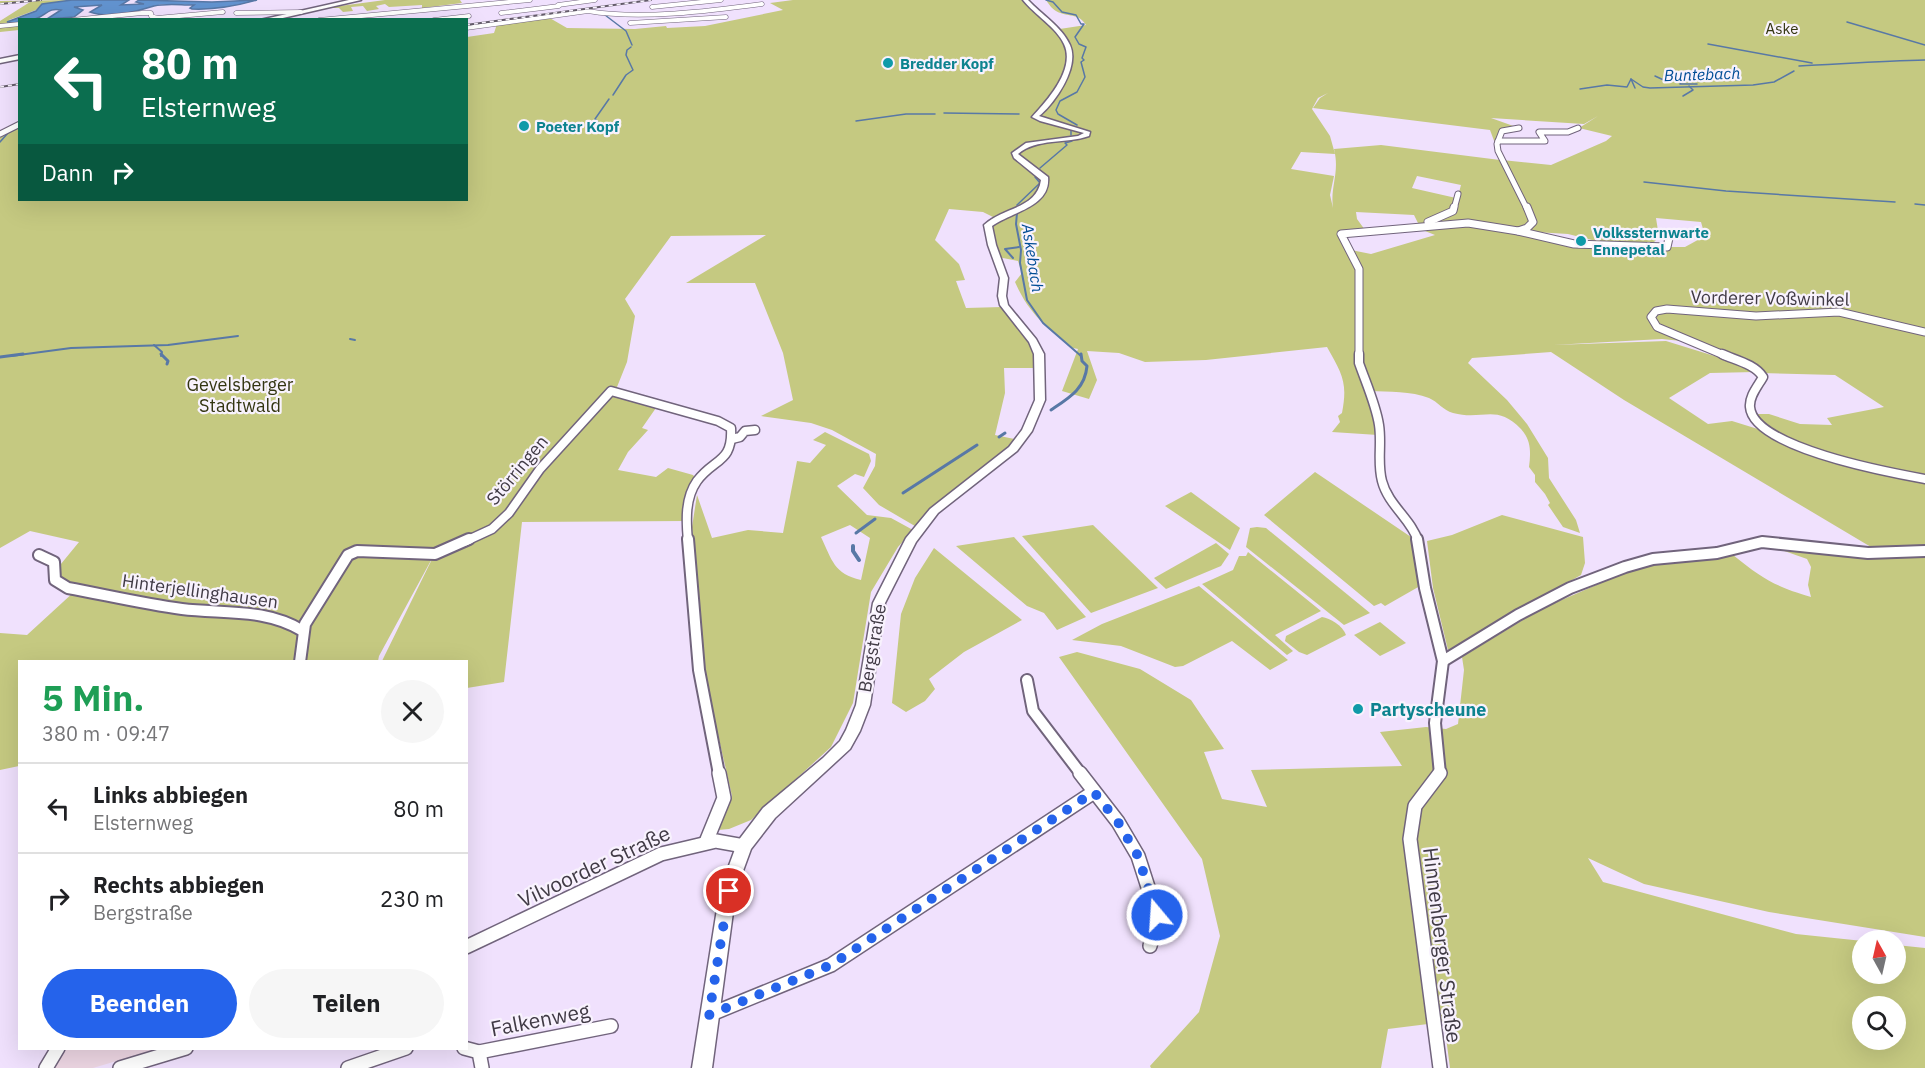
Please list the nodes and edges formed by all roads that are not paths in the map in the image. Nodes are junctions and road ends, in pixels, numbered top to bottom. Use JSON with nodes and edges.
{"nodes":[{"id":1,"x":358,"y":0,"type":"edge"},
{"id":2,"x":530,"y":0,"type":"edge"},
{"id":3,"x":549,"y":0,"type":"edge"},
{"id":4,"x":594,"y":0,"type":"edge"},
{"id":5,"x":721,"y":0,"type":"edge"},
{"id":6,"x":1025,"y":0,"type":"edge"},
{"id":7,"x":762,"y":4,"type":"dead end"},
{"id":8,"x":559,"y":5,"type":"junction"},
{"id":9,"x":715,"y":10,"type":"junction"},
{"id":10,"x":223,"y":12,"type":"dead end"},
{"id":11,"x":301,"y":12,"type":"junction"},
{"id":12,"x":501,"y":12,"type":"dead end"},
{"id":13,"x":236,"y":13,"type":"dead end"},
{"id":14,"x":571,"y":13,"type":"junction"},
{"id":15,"x":601,"y":13,"type":"junction"},
{"id":16,"x":469,"y":16,"type":"dead end"},
{"id":17,"x":726,"y":17,"type":"dead end"},
{"id":18,"x":92,"y":18,"type":"edge"},
{"id":19,"x":157,"y":18,"type":"edge"},
{"id":20,"x":157,"y":18,"type":"edge"},
{"id":21,"x":274,"y":18,"type":"edge"},
{"id":22,"x":340,"y":18,"type":"edge"},
{"id":23,"x":452,"y":18,"type":"edge"},
{"id":24,"x":695,"y":20,"type":"junction"},
{"id":25,"x":630,"y":23,"type":"dead end"},
{"id":26,"x":18,"y":24,"type":"edge"},
{"id":27,"x":0,"y":26,"type":"edge"},
{"id":28,"x":468,"y":28,"type":"edge"},
{"id":29,"x":18,"y":57,"type":"edge"},
{"id":30,"x":0,"y":61,"type":"edge"},
{"id":31,"x":18,"y":125,"type":"edge"},
{"id":32,"x":1519,"y":128,"type":"dead end"},
{"id":33,"x":1578,"y":128,"type":"dead end"},
{"id":34,"x":0,"y":134,"type":"edge"},
{"id":35,"x":1498,"y":141,"type":"junction"},
{"id":36,"x":1458,"y":194,"type":"dead end"},
{"id":37,"x":1415,"y":227,"type":"junction"},
{"id":38,"x":1518,"y":231,"type":"junction"},
{"id":39,"x":1669,"y":238,"type":"dead end"},
{"id":40,"x":1925,"y":332,"type":"edge"},
{"id":41,"x":755,"y":430,"type":"dead end"},
{"id":42,"x":732,"y":440,"type":"junction"},
{"id":43,"x":1925,"y":479,"type":"edge"},
{"id":44,"x":1925,"y":551,"type":"edge"},
{"id":45,"x":39,"y":555,"type":"dead end"},
{"id":46,"x":303,"y":631,"type":"junction"},
{"id":47,"x":300,"y":660,"type":"edge"},
{"id":48,"x":1443,"y":661,"type":"junction"},
{"id":49,"x":1027,"y":680,"type":"dead end"},
{"id":50,"x":1094,"y":792,"type":"junction"},
{"id":51,"x":706,"y":842,"type":"junction"},
{"id":52,"x":744,"y":846,"type":"junction"},
{"id":53,"x":468,"y":946,"type":"edge"},
{"id":54,"x":1150,"y":946,"type":"dead end"},
{"id":55,"x":709,"y":1015,"type":"junction"},
{"id":56,"x":610,"y":1026,"type":"dead end"},
{"id":57,"x":468,"y":1049,"type":"edge"},
{"id":58,"x":57,"y":1050,"type":"edge"},
{"id":59,"x":179,"y":1050,"type":"edge"},
{"id":60,"x":400,"y":1050,"type":"edge"},
{"id":61,"x":479,"y":1052,"type":"junction"},
{"id":62,"x":46,"y":1068,"type":"edge"},
{"id":63,"x":120,"y":1068,"type":"edge"},
{"id":64,"x":348,"y":1068,"type":"edge"},
{"id":65,"x":482,"y":1068,"type":"edge"},
{"id":66,"x":702,"y":1068,"type":"edge"},
{"id":67,"x":1440,"y":1068,"type":"edge"}],
"edges":[{"from":1,"to":11,"type":"main road"},
{"from":2,"to":22,"type":"street"},
{"from":3,"to":8,"type":"street"},
{"from":4,"to":8,"type":"street"},
{"from":5,"to":15,"type":"street"},
{"from":6,"to":52,"type":"street","name":"Bergstraße"},
{"from":7,"to":9,"type":"street"},
{"from":8,"to":12,"type":"street"},
{"from":8,"to":14,"type":"street"},
{"from":9,"to":15,"type":"street"},
{"from":9,"to":24,"type":"street"},
{"from":10,"to":19,"type":"street"},
{"from":11,"to":13,"type":"street"},
{"from":11,"to":21,"type":"main road"},
{"from":14,"to":15,"type":"street"},
{"from":14,"to":28,"type":"street"},
{"from":16,"to":23,"type":"street"},
{"from":17,"to":24,"type":"street"},
{"from":18,"to":20,"type":"street"},
{"from":24,"to":25,"type":"street"},
{"from":26,"to":27,"type":"street"},
{"from":29,"to":30,"type":"main road"},
{"from":31,"to":34,"type":"street"},
{"from":32,"to":35,"type":"street"},
{"from":33,"to":35,"type":"street"},
{"from":35,"to":38,"type":"street"},
{"from":36,"to":37,"type":"street"},
{"from":37,"to":38,"type":"street"},
{"from":37,"to":48,"type":"street","name":"Hinnenberger Straße"},
{"from":38,"to":39,"type":"street"},
{"from":40,"to":43,"type":"street","name":"Vorderer Voßwinkel"},
{"from":41,"to":42,"type":"street"},
{"from":42,"to":46,"type":"street","name":"Störringen"},
{"from":42,"to":51,"type":"street"},
{"from":44,"to":48,"type":"street"},
{"from":45,"to":46,"type":"street","name":"Hinterjellinghausen"},
{"from":46,"to":47,"type":"street","name":"Störringen"},
{"from":48,"to":67,"type":"street","name":"Hinnenberger Straße"},
{"from":49,"to":50,"type":"street"},
{"from":50,"to":54,"type":"street"},
{"from":50,"to":55,"type":"street"},
{"from":51,"to":52,"type":"street","name":"Vilvoorder Straße"},
{"from":51,"to":53,"type":"street","name":"Vilvoorder Straße"},
{"from":52,"to":55,"type":"street","name":"Bergstraße"},
{"from":55,"to":66,"type":"street","name":"Bergstraße"},
{"from":56,"to":61,"type":"street","name":"Falkenweg"},
{"from":57,"to":61,"type":"street","name":"Falkenweg"},
{"from":58,"to":62,"type":"street"},
{"from":59,"to":63,"type":"street"},
{"from":60,"to":64,"type":"street"},
{"from":61,"to":65,"type":"street","name":"Falkenweg"}]}
